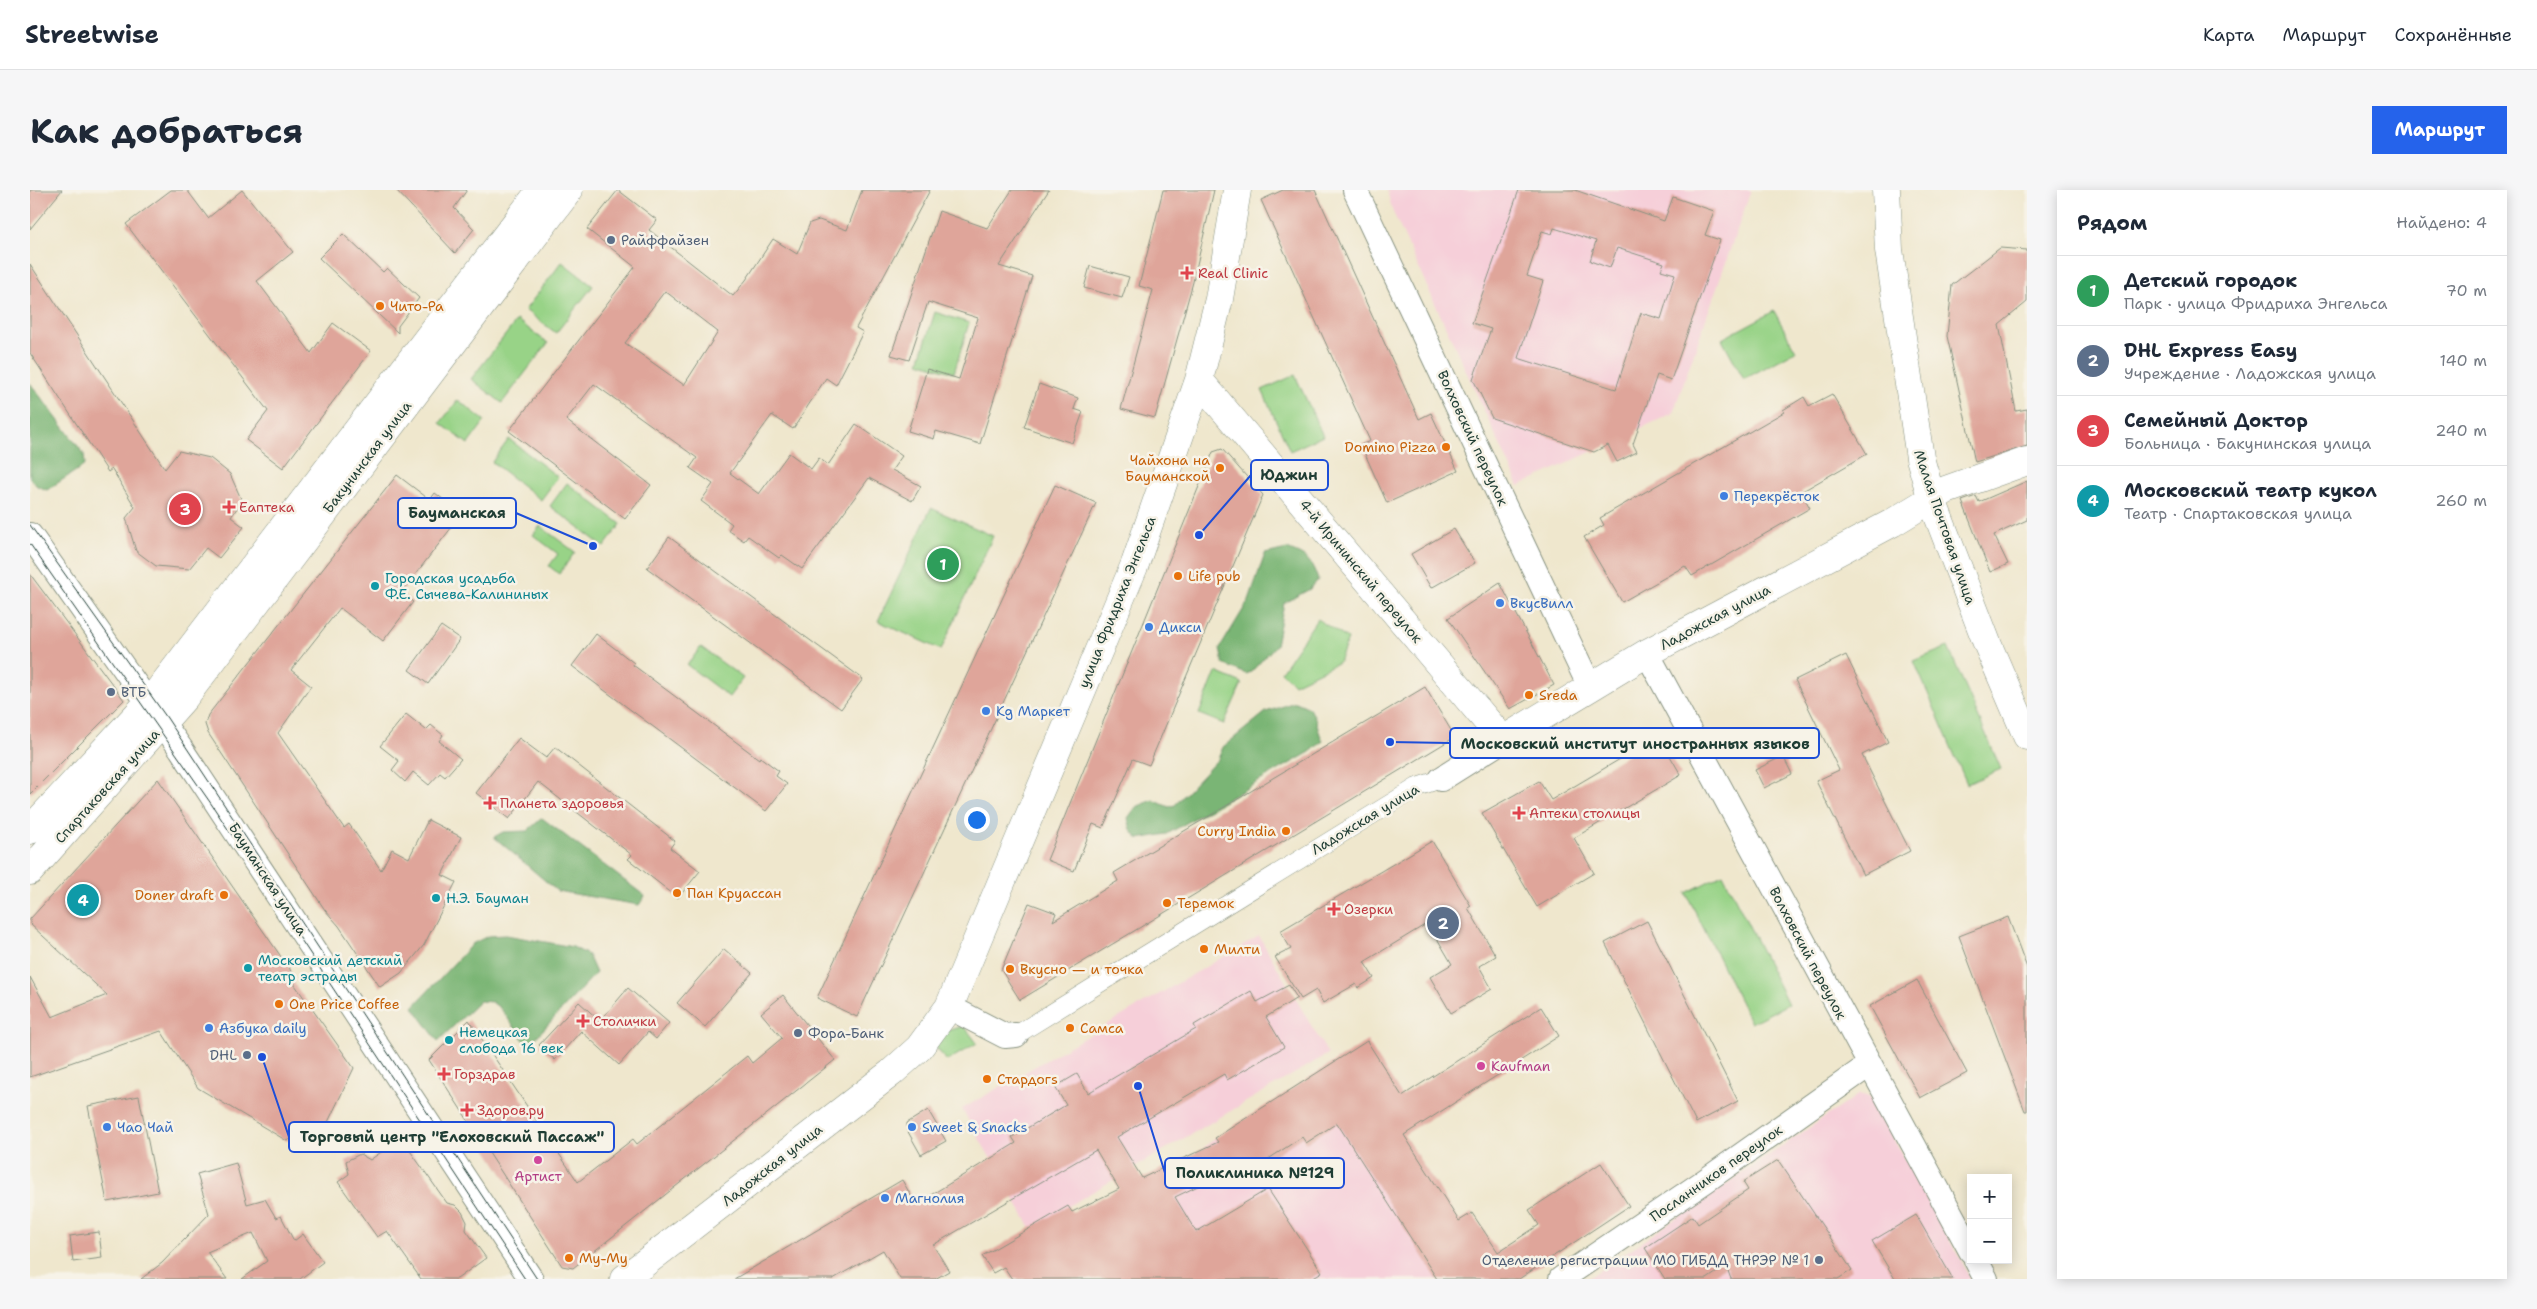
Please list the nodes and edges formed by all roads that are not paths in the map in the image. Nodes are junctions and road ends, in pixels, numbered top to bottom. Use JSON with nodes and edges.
{"nodes":[{"id":1,"x":541,"y":190,"type":"edge"},
{"id":2,"x":569,"y":190,"type":"edge"},
{"id":3,"x":1237,"y":190,"type":"edge"},
{"id":4,"x":1355,"y":190,"type":"edge"},
{"id":5,"x":1867,"y":190,"type":"edge"},
{"id":6,"x":1886,"y":190,"type":"edge"},
{"id":7,"x":1889,"y":250,"type":"junction"},
{"id":8,"x":1199,"y":380,"type":"junction"},
{"id":9,"x":2027,"y":461,"type":"edge"},
{"id":10,"x":1932,"y":500,"type":"junction"},
{"id":11,"x":30,"y":534,"type":"edge"},
{"id":12,"x":1648,"y":653,"type":"junction"},
{"id":13,"x":1590,"y":687,"type":"junction"},
{"id":14,"x":156,"y":713,"type":"junction"},
{"id":15,"x":2027,"y":736,"type":"edge"},
{"id":16,"x":1503,"y":740,"type":"junction"},
{"id":17,"x":1441,"y":779,"type":"joint"},
{"id":18,"x":30,"y":830,"type":"edge"},
{"id":19,"x":30,"y":871,"type":"edge"},
{"id":20,"x":949,"y":1007,"type":"junction"},
{"id":21,"x":1016,"y":1035,"type":"joint"},
{"id":22,"x":918,"y":1048,"type":"joint"},
{"id":23,"x":1869,"y":1065,"type":"junction"},
{"id":24,"x":1967,"y":1244,"type":"edge"},
{"id":25,"x":1978,"y":1264,"type":"edge"},
{"id":26,"x":531,"y":1279,"type":"edge"},
{"id":27,"x":624,"y":1279,"type":"edge"},
{"id":28,"x":1561,"y":1279,"type":"edge"},
{"id":29,"x":1986,"y":1279,"type":"edge"}],
"edges":[{"from":1,"to":14,"type":"street","name":"Бакунинская улица"},
{"from":2,"to":14,"type":"street","name":"Бакунинская улица"},
{"from":3,"to":8,"type":"street","name":"улица Фридриха Энгельса"},
{"from":4,"to":13,"type":"street","name":"Волховский переулок"},
{"from":5,"to":7,"type":"street"},
{"from":6,"to":7,"type":"street","name":"Малая Почтовая улица"},
{"from":7,"to":10,"type":"street","name":"Малая Почтовая улица"},
{"from":8,"to":16,"type":"street","name":"4-й Ирининский переулок"},
{"from":8,"to":20,"type":"street","name":"улица Фридриха Энгельса"},
{"from":9,"to":10,"type":"street","name":"Ладожская улица"},
{"from":10,"to":12,"type":"street","name":"Ладожская улица"},
{"from":10,"to":15,"type":"street","name":"Малая Почтовая улица"},
{"from":11,"to":14,"type":"street","name":"Бауманская улица"},
{"from":12,"to":13,"type":"street","name":"Ладожская улица"},
{"from":12,"to":23,"type":"street","name":"Волховский переулок"},
{"from":13,"to":16,"type":"street","name":"Ладожская улица"},
{"from":14,"to":18,"type":"street","name":"Спартаковская улица"},
{"from":14,"to":19,"type":"street","name":"Спартаковская улица"},
{"from":14,"to":26,"type":"street","name":"Бауманская улица"},
{"from":16,"to":17,"type":"street","name":"Ладожская улица"},
{"from":17,"to":21,"type":"street","name":"Ладожская улица"},
{"from":20,"to":21,"type":"street","name":"Ладожская улица"},
{"from":20,"to":22,"type":"street","name":"улица Фридриха Энгельса"},
{"from":22,"to":27,"type":"street","name":"Ладожская улица"},
{"from":23,"to":24,"type":"street","name":"Волховский переулок"},
{"from":23,"to":28,"type":"street","name":"Посланников переулок"},
{"from":25,"to":29,"type":"street"}]}
